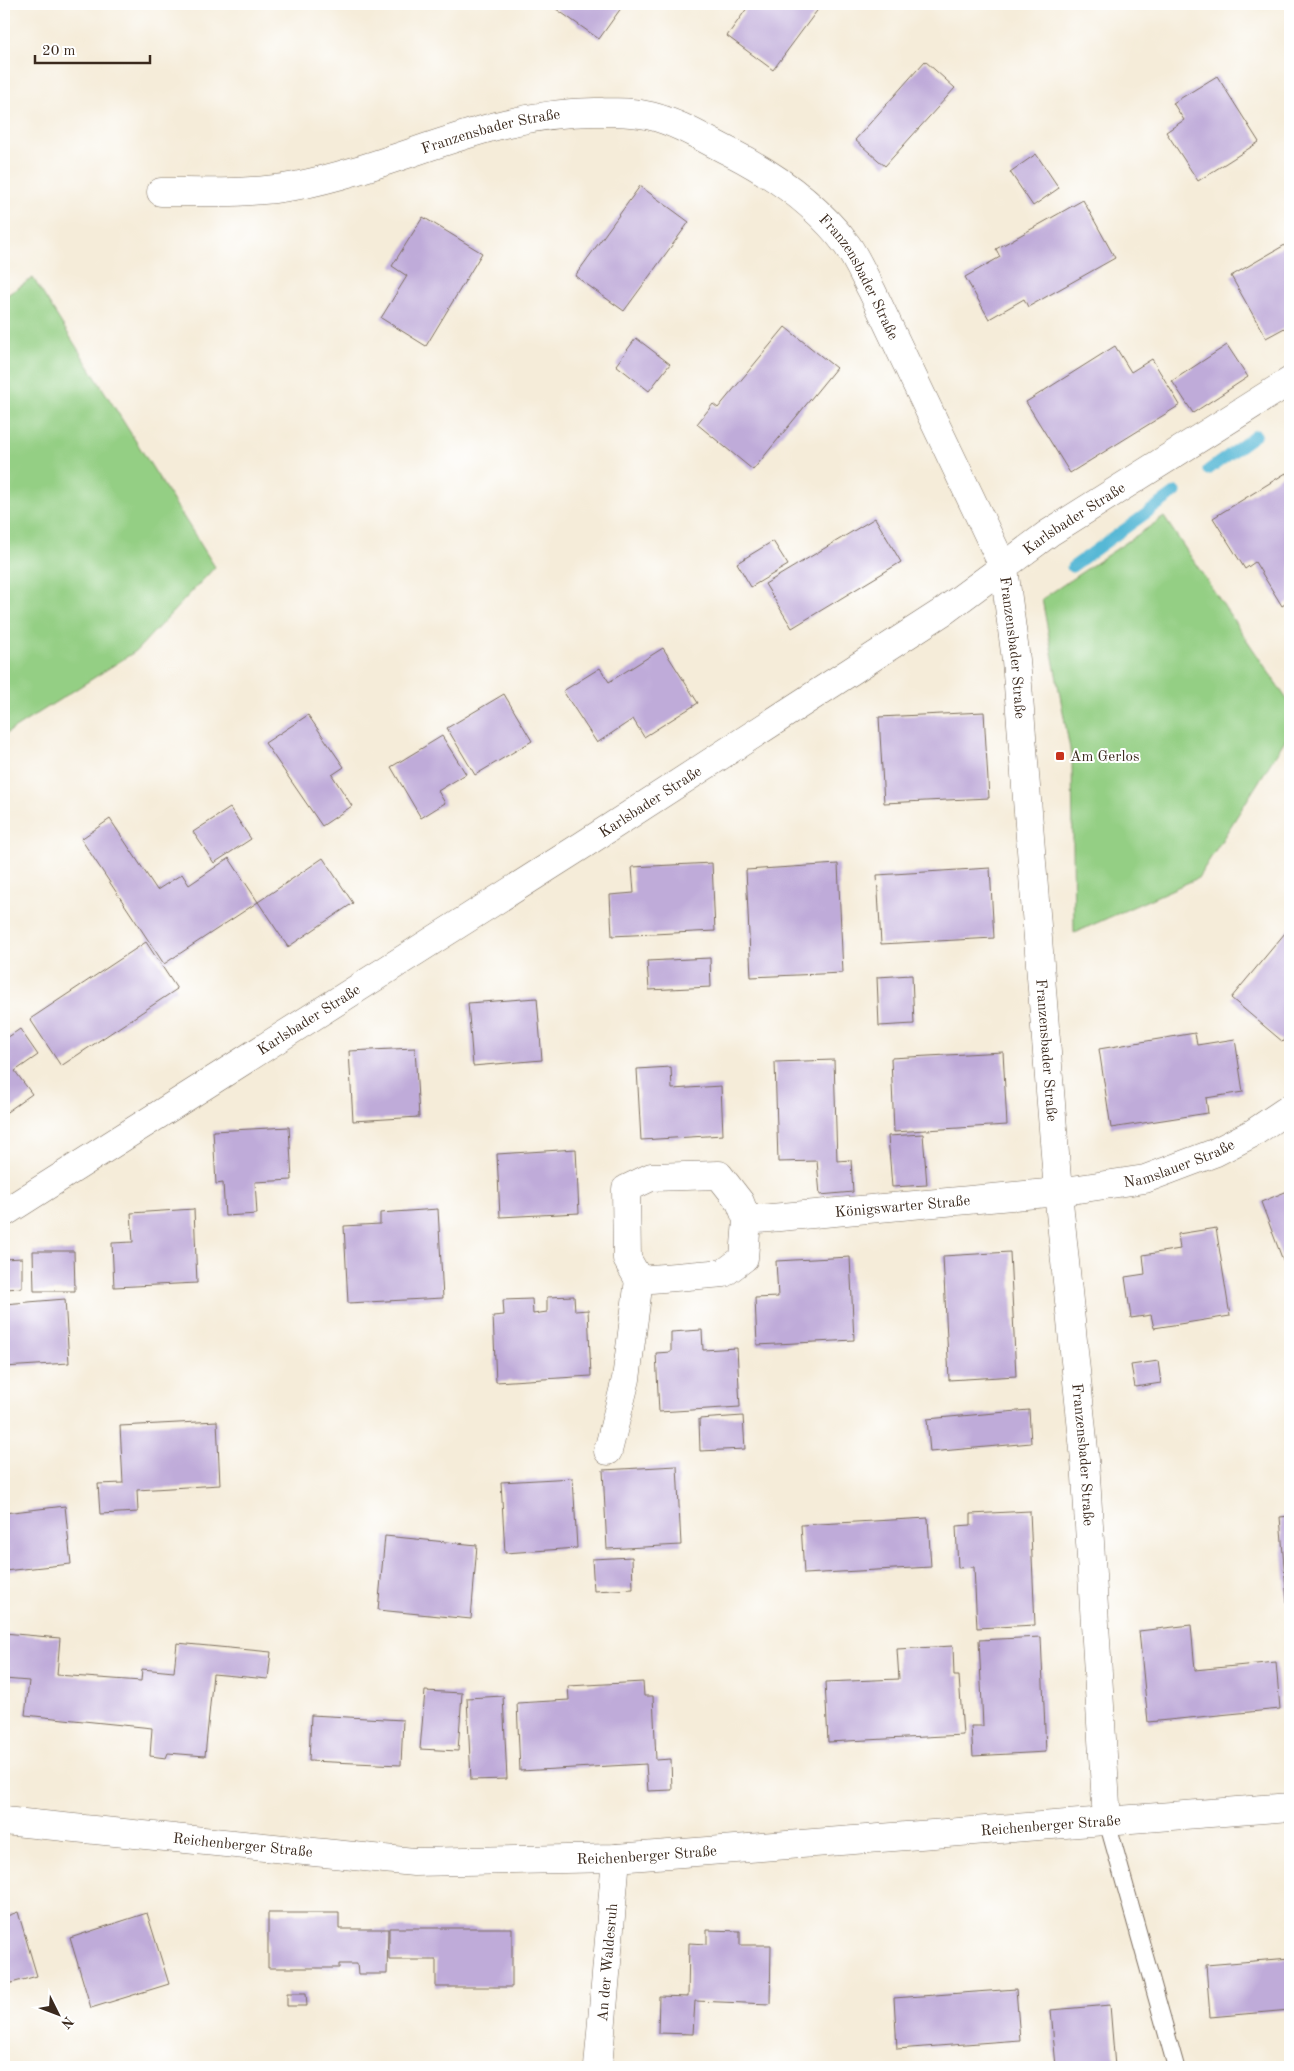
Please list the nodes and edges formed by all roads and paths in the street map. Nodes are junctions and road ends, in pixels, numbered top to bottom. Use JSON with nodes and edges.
{"nodes":[{"id":1,"x":161,"y":192,"type":"dead end"},
{"id":2,"x":1290,"y":381,"type":"edge"},
{"id":3,"x":1004,"y":568,"type":"junction"},
{"id":4,"x":1290,"y":1108,"type":"edge"},
{"id":5,"x":1058,"y":1192,"type":"junction"},
{"id":6,"x":4,"y":1213,"type":"edge"},
{"id":7,"x":747,"y":1220,"type":"junction"},
{"id":8,"x":639,"y":1280,"type":"junction"},
{"id":9,"x":608,"y":1452,"type":"dead end"},
{"id":10,"x":1290,"y":1808,"type":"edge"},
{"id":11,"x":4,"y":1821,"type":"edge"},
{"id":12,"x":1107,"y":1821,"type":"junction"},
{"id":13,"x":616,"y":1858,"type":"junction"},
{"id":14,"x":598,"y":2067,"type":"edge"},
{"id":15,"x":1176,"y":2067,"type":"edge"}],
"edges":[{"from":1,"to":3,"type":"street","name":"Franzensbader Straße"},
{"from":2,"to":3,"type":"street","name":"Karlsbader Straße"},
{"from":3,"to":5,"type":"street","name":"Franzensbader Straße"},
{"from":3,"to":6,"type":"street","name":"Karlsbader Straße"},
{"from":4,"to":5,"type":"street","name":"Namslauer Straße"},
{"from":5,"to":7,"type":"street","name":"Königswarter Straße"},
{"from":5,"to":12,"type":"street","name":"Franzensbader Straße"},
{"from":7,"to":8,"type":"street"},
{"from":7,"to":8,"type":"street"},
{"from":8,"to":9,"type":"street"},
{"from":10,"to":12,"type":"street","name":"Reichenberger Straße"},
{"from":11,"to":13,"type":"street","name":"Reichenberger Straße"},
{"from":12,"to":13,"type":"street","name":"Reichenberger Straße"},
{"from":12,"to":15,"type":"lane"},
{"from":13,"to":14,"type":"street","name":"An der Waldesruh"}]}
